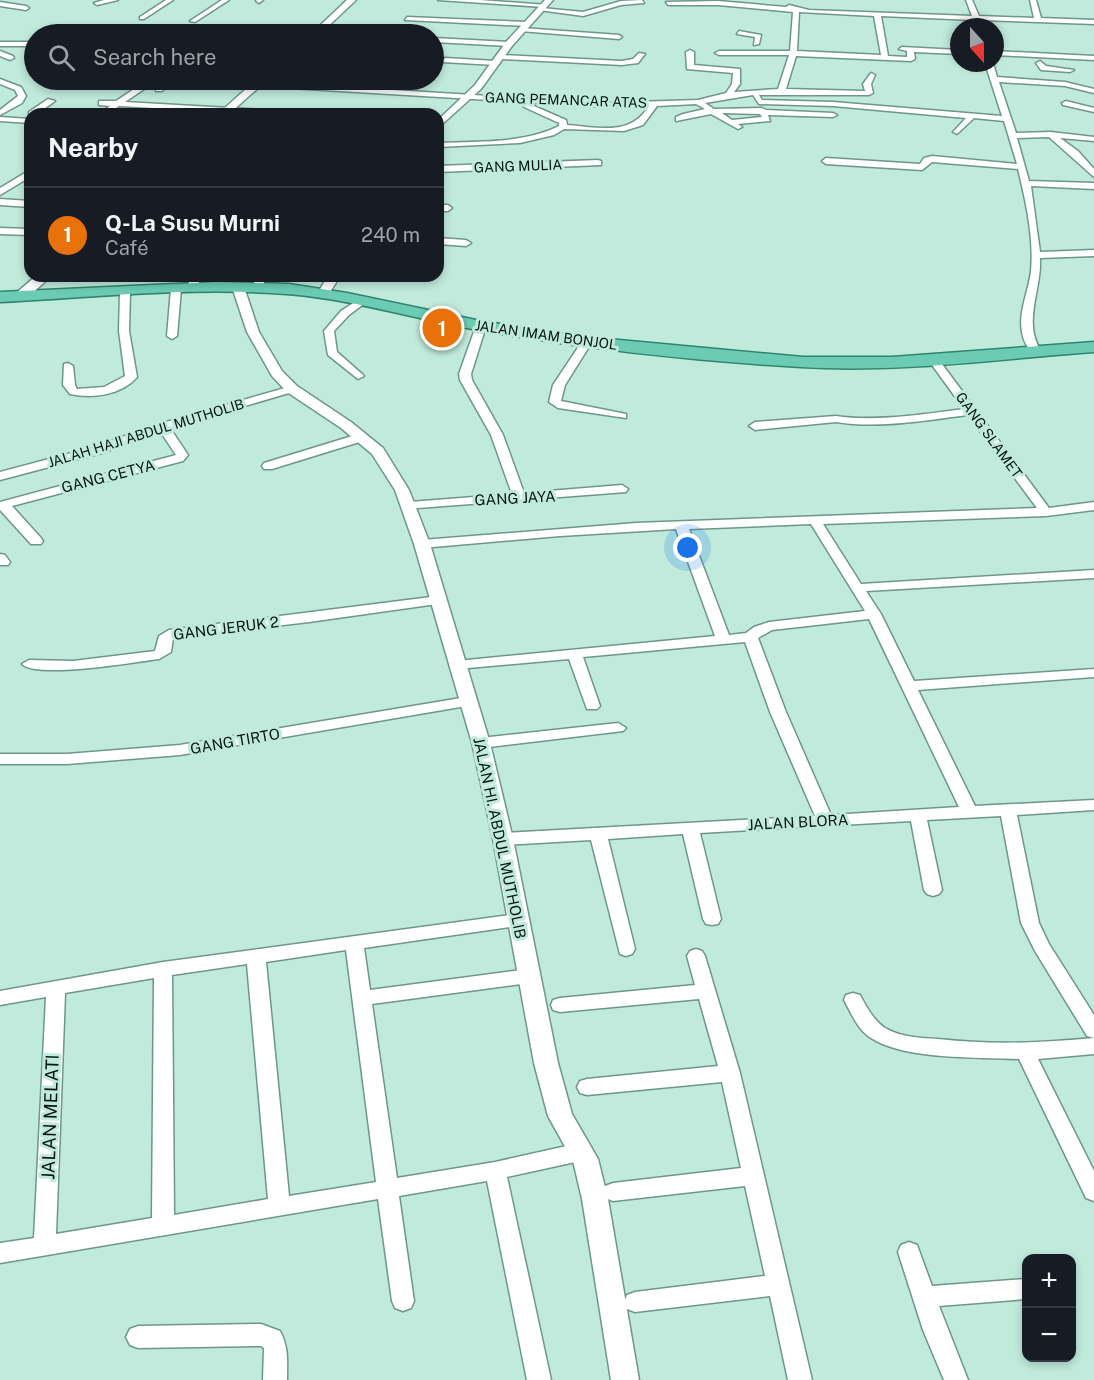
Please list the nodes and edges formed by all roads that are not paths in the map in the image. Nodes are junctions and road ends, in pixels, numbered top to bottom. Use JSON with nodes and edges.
{"nodes":[{"id":1,"x":12,"y":0,"type":"edge"},
{"id":2,"x":115,"y":0,"type":"edge"},
{"id":3,"x":170,"y":0,"type":"edge"},
{"id":4,"x":226,"y":0,"type":"edge"},
{"id":5,"x":352,"y":0,"type":"edge"},
{"id":6,"x":441,"y":0,"type":"edge"},
{"id":7,"x":782,"y":0,"type":"edge"},
{"id":8,"x":969,"y":0,"type":"edge"},
{"id":9,"x":1033,"y":0,"type":"edge"},
{"id":10,"x":642,"y":2,"type":"dead end"},
{"id":11,"x":97,"y":3,"type":"dead end"},
{"id":12,"x":668,"y":3,"type":"dead end"},
{"id":13,"x":0,"y":4,"type":"edge"},
{"id":14,"x":545,"y":5,"type":"edge"},
{"id":15,"x":26,"y":8,"type":"dead end"},
{"id":16,"x":796,"y":10,"type":"junction"},
{"id":17,"x":877,"y":15,"type":"junction"},
{"id":18,"x":142,"y":18,"type":"dead end"},
{"id":19,"x":977,"y":18,"type":"joint"},
{"id":20,"x":407,"y":19,"type":"dead end"},
{"id":21,"x":1004,"y":19,"type":"edge"},
{"id":22,"x":1038,"y":20,"type":"junction"},
{"id":23,"x":193,"y":21,"type":"dead end"},
{"id":24,"x":1094,"y":22,"type":"edge"},
{"id":25,"x":326,"y":24,"type":"edge"},
{"id":26,"x":525,"y":27,"type":"junction"},
{"id":27,"x":739,"y":33,"type":"dead end"},
{"id":28,"x":619,"y":37,"type":"dead end"},
{"id":29,"x":444,"y":41,"type":"edge"},
{"id":30,"x":0,"y":44,"type":"edge"},
{"id":31,"x":24,"y":44,"type":"edge"},
{"id":32,"x":745,"y":44,"type":"dead end"},
{"id":33,"x":756,"y":44,"type":"junction"},
{"id":34,"x":509,"y":45,"type":"junction"},
{"id":35,"x":890,"y":48,"type":"dead end"},
{"id":36,"x":579,"y":50,"type":"dead end"},
{"id":37,"x":794,"y":50,"type":"junction"},
{"id":38,"x":910,"y":50,"type":"junction"},
{"id":39,"x":950,"y":51,"type":"edge"},
{"id":40,"x":690,"y":52,"type":"dead end"},
{"id":41,"x":0,"y":53,"type":"edge"},
{"id":42,"x":720,"y":53,"type":"dead end"},
{"id":43,"x":1004,"y":53,"type":"edge"},
{"id":44,"x":641,"y":54,"type":"dead end"},
{"id":45,"x":10,"y":58,"type":"dead end"},
{"id":46,"x":885,"y":58,"type":"junction"},
{"id":47,"x":1094,"y":58,"type":"edge"},
{"id":48,"x":921,"y":59,"type":"dead end"},
{"id":49,"x":445,"y":60,"type":"dead end"},
{"id":50,"x":499,"y":60,"type":"junction"},
{"id":51,"x":568,"y":61,"type":"junction"},
{"id":52,"x":910,"y":62,"type":"junction"},
{"id":53,"x":1006,"y":63,"type":"dead end"},
{"id":54,"x":1040,"y":63,"type":"junction"},
{"id":55,"x":1094,"y":65,"type":"edge"},
{"id":56,"x":1070,"y":70,"type":"dead end"},
{"id":57,"x":992,"y":72,"type":"edge"},
{"id":58,"x":871,"y":75,"type":"dead end"},
{"id":59,"x":994,"y":79,"type":"junction"},
{"id":60,"x":0,"y":81,"type":"edge"},
{"id":61,"x":137,"y":90,"type":"edge"},
{"id":62,"x":250,"y":90,"type":"edge"},
{"id":63,"x":375,"y":90,"type":"edge"},
{"id":64,"x":781,"y":91,"type":"junction"},
{"id":65,"x":1094,"y":92,"type":"edge"},
{"id":66,"x":754,"y":93,"type":"junction"},
{"id":67,"x":729,"y":94,"type":"junction"},
{"id":68,"x":468,"y":98,"type":"junction"},
{"id":69,"x":51,"y":101,"type":"dead end"},
{"id":70,"x":698,"y":102,"type":"junction"},
{"id":71,"x":759,"y":102,"type":"junction"},
{"id":72,"x":102,"y":103,"type":"dead end"},
{"id":73,"x":1066,"y":103,"type":"dead end"},
{"id":74,"x":118,"y":104,"type":"junction"},
{"id":75,"x":654,"y":104,"type":"junction"},
{"id":76,"x":41,"y":108,"type":"edge"},
{"id":77,"x":112,"y":108,"type":"edge"},
{"id":78,"x":172,"y":108,"type":"edge"},
{"id":79,"x":230,"y":108,"type":"edge"},
{"id":80,"x":1094,"y":110,"type":"edge"},
{"id":81,"x":714,"y":112,"type":"junction"},
{"id":82,"x":763,"y":112,"type":"junction"},
{"id":83,"x":0,"y":113,"type":"edge"},
{"id":84,"x":833,"y":115,"type":"dead end"},
{"id":85,"x":972,"y":116,"type":"junction"},
{"id":86,"x":0,"y":119,"type":"edge"},
{"id":87,"x":444,"y":119,"type":"edge"},
{"id":88,"x":679,"y":119,"type":"dead end"},
{"id":89,"x":1007,"y":119,"type":"junction"},
{"id":90,"x":24,"y":121,"type":"edge"},
{"id":91,"x":563,"y":127,"type":"junction"},
{"id":92,"x":957,"y":132,"type":"dead end"},
{"id":93,"x":1051,"y":135,"type":"junction"},
{"id":94,"x":1014,"y":136,"type":"junction"},
{"id":95,"x":1094,"y":139,"type":"edge"},
{"id":96,"x":491,"y":142,"type":"junction"},
{"id":97,"x":444,"y":145,"type":"edge"},
{"id":98,"x":486,"y":150,"type":"dead end"},
{"id":99,"x":481,"y":159,"type":"dead end"},
{"id":100,"x":826,"y":161,"type":"dead end"},
{"id":101,"x":598,"y":163,"type":"dead end"},
{"id":102,"x":476,"y":167,"type":"junction"},
{"id":103,"x":1022,"y":167,"type":"junction"},
{"id":104,"x":444,"y":169,"type":"edge"},
{"id":105,"x":1094,"y":174,"type":"edge"},
{"id":106,"x":24,"y":176,"type":"edge"},
{"id":107,"x":1026,"y":183,"type":"junction"},
{"id":108,"x":4,"y":186,"type":"edge"},
{"id":109,"x":1094,"y":186,"type":"edge"},
{"id":110,"x":0,"y":192,"type":"edge"},
{"id":111,"x":0,"y":202,"type":"edge"},
{"id":112,"x":24,"y":204,"type":"edge"},
{"id":113,"x":0,"y":231,"type":"edge"},
{"id":114,"x":24,"y":232,"type":"edge"},
{"id":115,"x":444,"y":241,"type":"edge"},
{"id":116,"x":466,"y":243,"type":"dead end"},
{"id":117,"x":1094,"y":253,"type":"edge"},
{"id":118,"x":1035,"y":255,"type":"junction"},
{"id":119,"x":37,"y":282,"type":"edge"},
{"id":120,"x":330,"y":282,"type":"edge"},
{"id":121,"x":252,"y":283,"type":"edge"},
{"id":122,"x":188,"y":284,"type":"edge"},
{"id":123,"x":124,"y":292,"type":"junction"},
{"id":124,"x":323,"y":294,"type":"junction"},
{"id":125,"x":0,"y":297,"type":"edge"},
{"id":126,"x":20,"y":297,"type":"junction"},
{"id":127,"x":361,"y":301,"type":"junction"},
{"id":128,"x":481,"y":326,"type":"junction"},
{"id":129,"x":172,"y":336,"type":"dead end"},
{"id":130,"x":587,"y":342,"type":"junction"},
{"id":131,"x":1094,"y":347,"type":"edge"},
{"id":132,"x":1036,"y":351,"type":"junction"},
{"id":133,"x":932,"y":358,"type":"junction"},
{"id":134,"x":68,"y":366,"type":"dead end"},
{"id":135,"x":358,"y":376,"type":"dead end"},
{"id":136,"x":292,"y":389,"type":"junction"},
{"id":137,"x":972,"y":411,"type":"junction"},
{"id":138,"x":622,"y":416,"type":"dead end"},
{"id":139,"x":163,"y":426,"type":"junction"},
{"id":140,"x":755,"y":426,"type":"dead end"},
{"id":141,"x":362,"y":437,"type":"junction"},
{"id":142,"x":268,"y":466,"type":"dead end"},
{"id":143,"x":0,"y":476,"type":"edge"},
{"id":144,"x":622,"y":489,"type":"dead end"},
{"id":145,"x":519,"y":496,"type":"junction"},
{"id":146,"x":2,"y":506,"type":"edge"},
{"id":147,"x":409,"y":506,"type":"junction"},
{"id":148,"x":1094,"y":506,"type":"edge"},
{"id":149,"x":1046,"y":512,"type":"junction"},
{"id":150,"x":814,"y":521,"type":"junction"},
{"id":151,"x":681,"y":526,"type":"junction"},
{"id":152,"x":36,"y":541,"type":"dead end"},
{"id":153,"x":422,"y":544,"type":"junction"},
{"id":154,"x":1094,"y":574,"type":"edge"},
{"id":155,"x":857,"y":588,"type":"junction"},
{"id":156,"x":439,"y":600,"type":"junction"},
{"id":157,"x":874,"y":614,"type":"junction"},
{"id":158,"x":750,"y":637,"type":"junction"},
{"id":159,"x":724,"y":640,"type":"junction"},
{"id":160,"x":575,"y":654,"type":"junction"},
{"id":161,"x":29,"y":664,"type":"dead end"},
{"id":162,"x":457,"y":665,"type":"junction"},
{"id":163,"x":1094,"y":674,"type":"edge"},
{"id":164,"x":907,"y":686,"type":"junction"},
{"id":165,"x":467,"y":702,"type":"junction"},
{"id":166,"x":592,"y":706,"type":"dead end"},
{"id":167,"x":618,"y":728,"type":"dead end"},
{"id":168,"x":481,"y":743,"type":"junction"},
{"id":169,"x":0,"y":759,"type":"edge"},
{"id":170,"x":1094,"y":805,"type":"edge"},
{"id":171,"x":1008,"y":810,"type":"junction"},
{"id":172,"x":969,"y":812,"type":"junction"},
{"id":173,"x":918,"y":815,"type":"junction"},
{"id":174,"x":825,"y":820,"type":"junction"},
{"id":175,"x":690,"y":828,"type":"junction"},
{"id":176,"x":598,"y":833,"type":"junction"},
{"id":177,"x":503,"y":839,"type":"junction"},
{"id":178,"x":933,"y":890,"type":"dead end"},
{"id":179,"x":518,"y":920,"type":"junction"},
{"id":180,"x":712,"y":920,"type":"dead end"},
{"id":181,"x":354,"y":943,"type":"junction"},
{"id":182,"x":626,"y":949,"type":"dead end"},
{"id":183,"x":696,"y":956,"type":"dead end"},
{"id":184,"x":256,"y":957,"type":"junction"},
{"id":185,"x":163,"y":969,"type":"junction"},
{"id":186,"x":529,"y":976,"type":"junction"},
{"id":187,"x":56,"y":989,"type":"junction"},
{"id":188,"x":706,"y":991,"type":"junction"},
{"id":189,"x":0,"y":998,"type":"edge"},
{"id":190,"x":361,"y":998,"type":"junction"},
{"id":191,"x":853,"y":1000,"type":"dead end"},
{"id":192,"x":560,"y":1005,"type":"dead end"},
{"id":193,"x":1094,"y":1030,"type":"edge"},
{"id":194,"x":1094,"y":1046,"type":"edge"},
{"id":195,"x":1025,"y":1052,"type":"junction"},
{"id":196,"x":730,"y":1073,"type":"junction"},
{"id":197,"x":587,"y":1088,"type":"dead end"},
{"id":198,"x":580,"y":1152,"type":"junction"},
{"id":199,"x":495,"y":1171,"type":"junction"},
{"id":200,"x":753,"y":1176,"type":"junction"},
{"id":201,"x":387,"y":1189,"type":"junction"},
{"id":202,"x":613,"y":1192,"type":"dead end"},
{"id":203,"x":1094,"y":1192,"type":"edge"},
{"id":204,"x":279,"y":1207,"type":"junction"},
{"id":205,"x":163,"y":1226,"type":"junction"},
{"id":206,"x":45,"y":1246,"type":"junction"},
{"id":207,"x":909,"y":1252,"type":"dead end"},
{"id":208,"x":0,"y":1253,"type":"edge"},
{"id":209,"x":777,"y":1285,"type":"junction"},
{"id":210,"x":1022,"y":1289,"type":"edge"},
{"id":211,"x":926,"y":1297,"type":"junction"},
{"id":212,"x":403,"y":1301,"type":"dead end"},
{"id":213,"x":635,"y":1302,"type":"dead end"},
{"id":214,"x":138,"y":1337,"type":"dead end"},
{"id":215,"x":275,"y":1380,"type":"edge"},
{"id":216,"x":539,"y":1380,"type":"edge"},
{"id":217,"x":626,"y":1380,"type":"edge"},
{"id":218,"x":800,"y":1380,"type":"edge"},
{"id":219,"x":956,"y":1380,"type":"edge"}],
"edges":[{"from":1,"to":13,"type":"street"},
{"from":2,"to":11,"type":"street"},
{"from":3,"to":18,"type":"street"},
{"from":4,"to":23,"type":"street"},
{"from":5,"to":25,"type":"main road"},
{"from":6,"to":14,"type":"street"},
{"from":7,"to":16,"type":"street"},
{"from":8,"to":19,"type":"street"},
{"from":9,"to":22,"type":"street"},
{"from":10,"to":14,"type":"street"},
{"from":12,"to":16,"type":"street"},
{"from":13,"to":15,"type":"street"},
{"from":14,"to":26,"type":"street"},
{"from":16,"to":17,"type":"street"},
{"from":16,"to":37,"type":"street"},
{"from":17,"to":19,"type":"street"},
{"from":17,"to":46,"type":"street"},
{"from":20,"to":26,"type":"street"},
{"from":21,"to":22,"type":"street"},
{"from":22,"to":24,"type":"street"},
{"from":26,"to":28,"type":"street"},
{"from":26,"to":34,"type":"street"},
{"from":27,"to":33,"type":"street"},
{"from":29,"to":34,"type":"street"},
{"from":30,"to":31,"type":"street"},
{"from":32,"to":33,"type":"street"},
{"from":33,"to":37,"type":"street"},
{"from":34,"to":50,"type":"street"},
{"from":35,"to":38,"type":"street"},
{"from":36,"to":51,"type":"street"},
{"from":37,"to":42,"type":"street"},
{"from":37,"to":46,"type":"street"},
{"from":37,"to":64,"type":"street"},
{"from":38,"to":39,"type":"street"},
{"from":38,"to":52,"type":"street"},
{"from":40,"to":67,"type":"street"},
{"from":41,"to":45,"type":"street"},
{"from":43,"to":47,"type":"street"},
{"from":44,"to":51,"type":"street"},
{"from":46,"to":52,"type":"street"},
{"from":48,"to":52,"type":"street"},
{"from":49,"to":50,"type":"street"},
{"from":50,"to":51,"type":"street"},
{"from":50,"to":68,"type":"street"},
{"from":53,"to":54,"type":"street"},
{"from":54,"to":55,"type":"street"},
{"from":54,"to":56,"type":"street"},
{"from":57,"to":59,"type":"street"},
{"from":58,"to":64,"type":"street","name":"GANG PEMANCAR ATAS"},
{"from":59,"to":65,"type":"street"},
{"from":59,"to":89,"type":"street"},
{"from":60,"to":83,"type":"street"},
{"from":61,"to":74,"type":"street"},
{"from":62,"to":79,"type":"main road"},
{"from":63,"to":68,"type":"street"},
{"from":64,"to":66,"type":"street","name":"GANG PEMANCAR ATAS"},
{"from":66,"to":67,"type":"street","name":"GANG PEMANCAR ATAS"},
{"from":66,"to":71,"type":"street"},
{"from":67,"to":70,"type":"street","name":"GANG PEMANCAR ATAS"},
{"from":68,"to":75,"type":"street","name":"GANG PEMANCAR ATAS"},
{"from":68,"to":87,"type":"street"},
{"from":68,"to":91,"type":"street"},
{"from":69,"to":76,"type":"street"},
{"from":70,"to":75,"type":"street","name":"GANG PEMANCAR ATAS"},
{"from":70,"to":81,"type":"street"},
{"from":71,"to":82,"type":"street"},
{"from":71,"to":85,"type":"street"},
{"from":72,"to":74,"type":"street"},
{"from":73,"to":80,"type":"street"},
{"from":74,"to":77,"type":"street"},
{"from":74,"to":78,"type":"street"},
{"from":75,"to":91,"type":"street"},
{"from":81,"to":82,"type":"street"},
{"from":81,"to":82,"type":"street"},
{"from":81,"to":88,"type":"street"},
{"from":82,"to":84,"type":"street"},
{"from":85,"to":89,"type":"street"},
{"from":85,"to":92,"type":"street"},
{"from":86,"to":90,"type":"street"},
{"from":89,"to":94,"type":"street"},
{"from":91,"to":96,"type":"street"},
{"from":93,"to":94,"type":"street"},
{"from":93,"to":95,"type":"street"},
{"from":93,"to":105,"type":"street"},
{"from":94,"to":103,"type":"street"},
{"from":96,"to":97,"type":"street"},
{"from":96,"to":98,"type":"street"},
{"from":99,"to":102,"type":"street"},
{"from":100,"to":103,"type":"street"},
{"from":101,"to":102,"type":"street","name":"GANG MULIA"},
{"from":102,"to":104,"type":"street","name":"GANG MULIA"},
{"from":103,"to":107,"type":"street"},
{"from":106,"to":108,"type":"street"},
{"from":107,"to":109,"type":"street"},
{"from":107,"to":118,"type":"street"},
{"from":108,"to":110,"type":"street"},
{"from":111,"to":112,"type":"street"},
{"from":113,"to":114,"type":"street"},
{"from":115,"to":116,"type":"street"},
{"from":117,"to":118,"type":"street"},
{"from":118,"to":132,"type":"street"},
{"from":119,"to":126,"type":"main road"},
{"from":120,"to":124,"type":"street"},
{"from":121,"to":122,"type":"highway","name":"JALAN IMAM BONJOL"},
{"from":121,"to":124,"type":"highway","name":"JALAN IMAM BONJOL"},
{"from":121,"to":136,"type":"street","name":"JALAN HI. ABDUL MUTHOLIB"},
{"from":122,"to":123,"type":"highway","name":"JALAN IMAM BONJOL"},
{"from":122,"to":129,"type":"street"},
{"from":123,"to":126,"type":"highway","name":"JALAN IMAM BONJOL"},
{"from":123,"to":134,"type":"street"},
{"from":124,"to":127,"type":"highway","name":"JALAN IMAM BONJOL"},
{"from":125,"to":126,"type":"highway","name":"JALAN IMAM BONJOL"},
{"from":127,"to":128,"type":"highway","name":"JALAN IMAM BONJOL"},
{"from":127,"to":135,"type":"street"},
{"from":128,"to":130,"type":"highway","name":"JALAN IMAM BONJOL"},
{"from":128,"to":145,"type":"street"},
{"from":130,"to":133,"type":"highway","name":"JALAN IMAM BONJOL"},
{"from":130,"to":138,"type":"street"},
{"from":131,"to":132,"type":"highway","name":"JALAN IMAM BONJOL"},
{"from":132,"to":133,"type":"highway","name":"JALAN IMAM BONJOL"},
{"from":133,"to":137,"type":"street","name":"GANG SLAMET"},
{"from":136,"to":139,"type":"street","name":"JALAH HAJI ABDUL MUTHOLIB"},
{"from":136,"to":141,"type":"street","name":"JALAN HI. ABDUL MUTHOLIB"},
{"from":137,"to":140,"type":"street"},
{"from":137,"to":149,"type":"street","name":"GANG SLAMET"},
{"from":139,"to":143,"type":"street","name":"JALAH HAJI ABDUL MUTHOLIB"},
{"from":139,"to":146,"type":"street","name":"GANG CETYA"},
{"from":141,"to":142,"type":"street"},
{"from":141,"to":147,"type":"street","name":"JALAN HI. ABDUL MUTHOLIB"},
{"from":144,"to":145,"type":"street","name":"GANG JAYA"},
{"from":145,"to":147,"type":"street","name":"GANG JAYA"},
{"from":146,"to":152,"type":"street"},
{"from":147,"to":153,"type":"street","name":"JALAN HI. ABDUL MUTHOLIB"},
{"from":148,"to":149,"type":"street"},
{"from":149,"to":150,"type":"street"},
{"from":150,"to":151,"type":"street"},
{"from":150,"to":155,"type":"street"},
{"from":151,"to":153,"type":"street"},
{"from":151,"to":159,"type":"street"},
{"from":153,"to":156,"type":"street","name":"JALAN HI. ABDUL MUTHOLIB"},
{"from":154,"to":155,"type":"street"},
{"from":155,"to":157,"type":"street"},
{"from":156,"to":161,"type":"street","name":"GANG JERUK 2"},
{"from":156,"to":162,"type":"street","name":"JALAN HI. ABDUL MUTHOLIB"},
{"from":157,"to":158,"type":"street"},
{"from":157,"to":164,"type":"street"},
{"from":158,"to":159,"type":"street"},
{"from":158,"to":174,"type":"street"},
{"from":159,"to":160,"type":"street"},
{"from":160,"to":162,"type":"street"},
{"from":160,"to":166,"type":"street"},
{"from":162,"to":165,"type":"street","name":"JALAN HI. ABDUL MUTHOLIB"},
{"from":163,"to":164,"type":"street"},
{"from":164,"to":172,"type":"street"},
{"from":165,"to":168,"type":"street","name":"JALAN HI. ABDUL MUTHOLIB"},
{"from":165,"to":169,"type":"street","name":"GANG TIRTO"},
{"from":167,"to":168,"type":"street"},
{"from":168,"to":177,"type":"street","name":"JALAN HI. ABDUL MUTHOLIB"},
{"from":170,"to":171,"type":"street","name":"JALAN BLORA"},
{"from":171,"to":172,"type":"street","name":"JALAN BLORA"},
{"from":171,"to":193,"type":"street"},
{"from":172,"to":173,"type":"street","name":"JALAN BLORA"},
{"from":173,"to":174,"type":"street","name":"JALAN BLORA"},
{"from":173,"to":178,"type":"street"},
{"from":174,"to":175,"type":"street","name":"JALAN BLORA"},
{"from":175,"to":176,"type":"street","name":"JALAN BLORA"},
{"from":175,"to":180,"type":"street"},
{"from":176,"to":177,"type":"street","name":"JALAN BLORA"},
{"from":176,"to":182,"type":"street"},
{"from":177,"to":179,"type":"street","name":"JALAN HI. ABDUL MUTHOLIB"},
{"from":179,"to":181,"type":"street"},
{"from":179,"to":186,"type":"street","name":"JALAN HI. ABDUL MUTHOLIB"},
{"from":181,"to":184,"type":"street"},
{"from":181,"to":190,"type":"street"},
{"from":183,"to":188,"type":"street"},
{"from":184,"to":185,"type":"street"},
{"from":184,"to":204,"type":"street"},
{"from":185,"to":187,"type":"street"},
{"from":185,"to":205,"type":"street"},
{"from":186,"to":190,"type":"street"},
{"from":186,"to":198,"type":"street","name":"JALAN HI. ABDUL MUTHOLIB"},
{"from":187,"to":189,"type":"street"},
{"from":187,"to":206,"type":"street","name":"JALAN MELATI"},
{"from":188,"to":192,"type":"street"},
{"from":188,"to":196,"type":"street"},
{"from":190,"to":201,"type":"street"},
{"from":191,"to":195,"type":"street"},
{"from":194,"to":195,"type":"street"},
{"from":195,"to":203,"type":"street"},
{"from":196,"to":197,"type":"street"},
{"from":196,"to":200,"type":"street"},
{"from":198,"to":199,"type":"street"},
{"from":198,"to":217,"type":"street","name":"JALAN HI. ABDUL MUTHOLIB"},
{"from":199,"to":201,"type":"street"},
{"from":199,"to":216,"type":"street"},
{"from":200,"to":202,"type":"street"},
{"from":200,"to":209,"type":"street"},
{"from":201,"to":204,"type":"street"},
{"from":201,"to":212,"type":"street"},
{"from":204,"to":205,"type":"street"},
{"from":205,"to":206,"type":"street"},
{"from":206,"to":208,"type":"street"},
{"from":207,"to":211,"type":"street"},
{"from":209,"to":213,"type":"street"},
{"from":209,"to":218,"type":"street"},
{"from":210,"to":211,"type":"street"},
{"from":211,"to":219,"type":"street"},
{"from":214,"to":215,"type":"street"}]}
